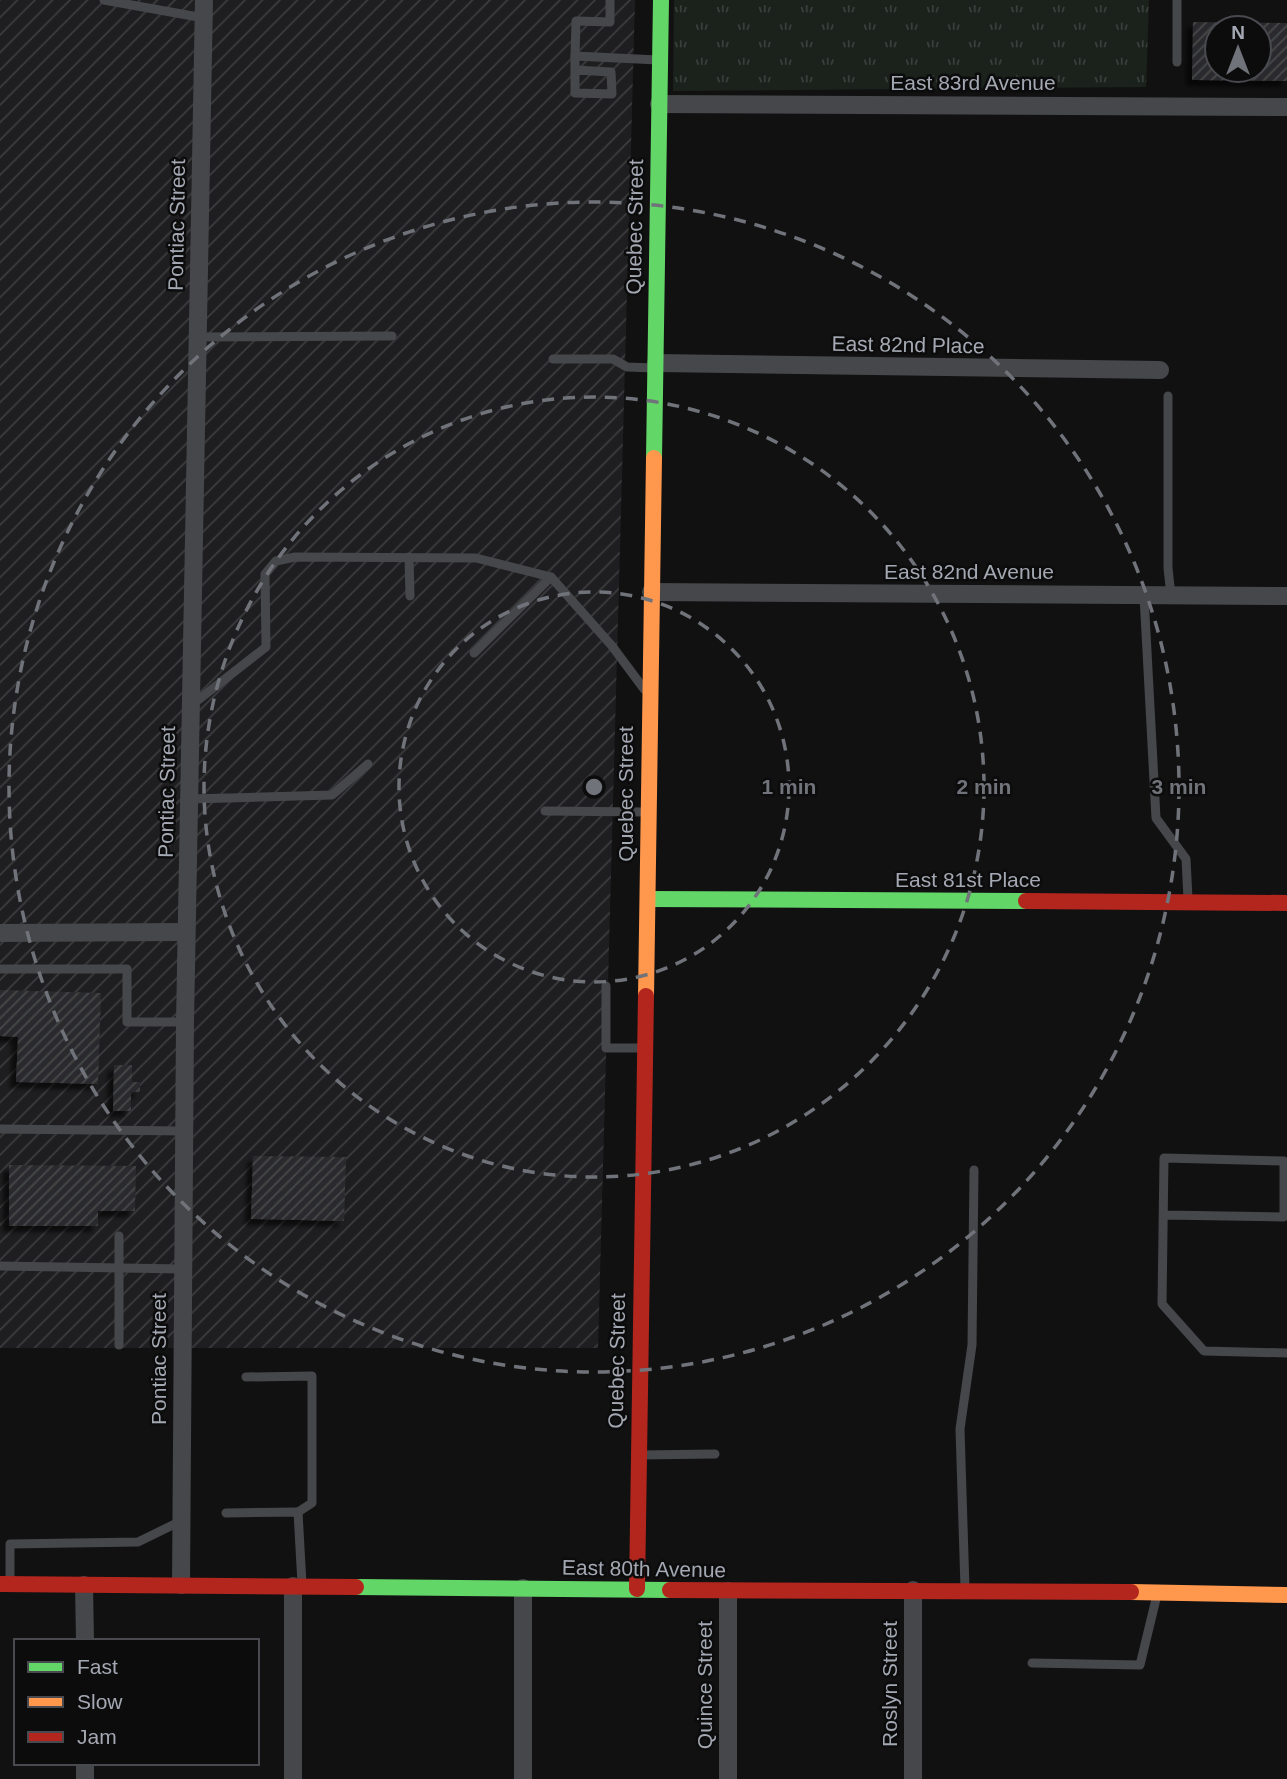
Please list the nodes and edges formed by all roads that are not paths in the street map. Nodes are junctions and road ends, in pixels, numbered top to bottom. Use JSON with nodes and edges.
{"nodes":[{"id":1,"x":104,"y":0,"type":"edge"},
{"id":2,"x":610,"y":0,"type":"edge"},
{"id":3,"x":661,"y":0,"type":"edge"},
{"id":4,"x":1177,"y":0,"type":"edge"},
{"id":5,"x":204,"y":9,"type":"edge"},
{"id":6,"x":575,"y":56,"type":"junction"},
{"id":7,"x":660,"y":60,"type":"junction"},
{"id":8,"x":1177,"y":62,"type":"dead end"},
{"id":9,"x":575,"y":71,"type":"junction"},
{"id":10,"x":659,"y":104,"type":"junction"},
{"id":11,"x":1287,"y":107,"type":"edge"},
{"id":12,"x":392,"y":336,"type":"dead end"},
{"id":13,"x":198,"y":337,"type":"junction"},
{"id":14,"x":553,"y":359,"type":"dead end"},
{"id":15,"x":656,"y":366,"type":"junction"},
{"id":16,"x":1160,"y":370,"type":"dead end"},
{"id":17,"x":1168,"y":396,"type":"dead end"},
{"id":18,"x":409,"y":557,"type":"junction"},
{"id":19,"x":551,"y":577,"type":"junction"},
{"id":20,"x":651,"y":592,"type":"junction"},
{"id":21,"x":410,"y":596,"type":"dead end"},
{"id":22,"x":1144,"y":596,"type":"junction"},
{"id":23,"x":1171,"y":596,"type":"junction"},
{"id":24,"x":1287,"y":596,"type":"edge"},
{"id":25,"x":474,"y":653,"type":"dead end"},
{"id":26,"x":650,"y":698,"type":"junction"},
{"id":27,"x":191,"y":705,"type":"junction"},
{"id":28,"x":368,"y":764,"type":"dead end"},
{"id":29,"x":190,"y":799,"type":"junction"},
{"id":30,"x":545,"y":811,"type":"dead end"},
{"id":31,"x":649,"y":812,"type":"junction"},
{"id":32,"x":649,"y":899,"type":"junction"},
{"id":33,"x":1188,"y":903,"type":"junction"},
{"id":34,"x":1287,"y":903,"type":"edge"},
{"id":35,"x":186,"y":932,"type":"junction"},
{"id":36,"x":0,"y":933,"type":"edge"},
{"id":37,"x":0,"y":969,"type":"edge"},
{"id":38,"x":606,"y":986,"type":"dead end"},
{"id":39,"x":185,"y":1022,"type":"junction"},
{"id":40,"x":644,"y":1048,"type":"junction"},
{"id":41,"x":0,"y":1129,"type":"edge"},
{"id":42,"x":184,"y":1131,"type":"junction"},
{"id":43,"x":974,"y":1170,"type":"dead end"},
{"id":44,"x":1164,"y":1215,"type":"junction"},
{"id":45,"x":119,"y":1236,"type":"dead end"},
{"id":46,"x":0,"y":1266,"type":"edge"},
{"id":47,"x":119,"y":1268,"type":"junction"},
{"id":48,"x":183,"y":1269,"type":"junction"},
{"id":49,"x":120,"y":1345,"type":"dead end"},
{"id":50,"x":1287,"y":1353,"type":"edge"},
{"id":51,"x":246,"y":1377,"type":"dead end"},
{"id":52,"x":715,"y":1454,"type":"dead end"},
{"id":53,"x":639,"y":1455,"type":"junction"},
{"id":54,"x":298,"y":1512,"type":"junction"},
{"id":55,"x":226,"y":1513,"type":"dead end"},
{"id":56,"x":181,"y":1521,"type":"junction"},
{"id":57,"x":5,"y":1584,"type":"edge"},
{"id":58,"x":84,"y":1584,"type":"junction"},
{"id":59,"x":181,"y":1585,"type":"junction"},
{"id":60,"x":297,"y":1586,"type":"junction"},
{"id":61,"x":523,"y":1588,"type":"junction"},
{"id":62,"x":637,"y":1589,"type":"junction"},
{"id":63,"x":913,"y":1590,"type":"junction"},
{"id":64,"x":965,"y":1590,"type":"junction"},
{"id":65,"x":727,"y":1591,"type":"junction"},
{"id":66,"x":1157,"y":1593,"type":"junction"},
{"id":67,"x":1287,"y":1595,"type":"edge"},
{"id":68,"x":85,"y":1639,"type":"edge"},
{"id":69,"x":1032,"y":1663,"type":"dead end"},
{"id":70,"x":293,"y":1779,"type":"edge"},
{"id":71,"x":523,"y":1779,"type":"edge"},
{"id":72,"x":728,"y":1779,"type":"edge"},
{"id":73,"x":913,"y":1779,"type":"edge"}],
"edges":[{"from":1,"to":5,"type":"lane"},
{"from":2,"to":6,"type":"lane"},
{"from":3,"to":7,"type":"street","name":"Quebec Street"},
{"from":4,"to":8,"type":"lane"},
{"from":5,"to":13,"type":"street","name":"Pontiac Street"},
{"from":6,"to":7,"type":"lane"},
{"from":6,"to":9,"type":"lane"},
{"from":7,"to":10,"type":"street","name":"Quebec Street"},
{"from":9,"to":9,"type":"lane"},
{"from":10,"to":11,"type":"street","name":"East 83rd Avenue"},
{"from":10,"to":15,"type":"street","name":"Quebec Street"},
{"from":12,"to":13,"type":"lane"},
{"from":13,"to":27,"type":"street","name":"Pontiac Street"},
{"from":14,"to":15,"type":"lane"},
{"from":15,"to":16,"type":"street","name":"East 82nd Place"},
{"from":15,"to":20,"type":"street","name":"Quebec Street"},
{"from":17,"to":23,"type":"lane"},
{"from":18,"to":19,"type":"lane"},
{"from":18,"to":21,"type":"lane"},
{"from":18,"to":27,"type":"lane"},
{"from":19,"to":25,"type":"lane"},
{"from":19,"to":26,"type":"lane"},
{"from":20,"to":22,"type":"street","name":"East 82nd Avenue"},
{"from":20,"to":26,"type":"street","name":"Quebec Street"},
{"from":22,"to":23,"type":"street","name":"East 82nd Avenue"},
{"from":22,"to":33,"type":"lane"},
{"from":23,"to":24,"type":"street","name":"East 82nd Avenue"},
{"from":26,"to":31,"type":"street","name":"Quebec Street"},
{"from":27,"to":29,"type":"street","name":"Pontiac Street"},
{"from":28,"to":29,"type":"lane"},
{"from":29,"to":35,"type":"street","name":"Pontiac Street"},
{"from":30,"to":31,"type":"lane"},
{"from":31,"to":32,"type":"street","name":"Quebec Street"},
{"from":32,"to":33,"type":"street","name":"East 81st Place"},
{"from":32,"to":40,"type":"street","name":"Quebec Street"},
{"from":33,"to":34,"type":"street","name":"East 81st Place"},
{"from":35,"to":36,"type":"street"},
{"from":35,"to":39,"type":"street","name":"Pontiac Street"},
{"from":37,"to":39,"type":"lane"},
{"from":38,"to":40,"type":"lane"},
{"from":39,"to":42,"type":"street","name":"Pontiac Street"},
{"from":40,"to":53,"type":"street","name":"Quebec Street"},
{"from":41,"to":42,"type":"lane"},
{"from":42,"to":48,"type":"street","name":"Pontiac Street"},
{"from":43,"to":64,"type":"lane"},
{"from":44,"to":44,"type":"lane"},
{"from":44,"to":50,"type":"lane"},
{"from":45,"to":47,"type":"lane"},
{"from":46,"to":47,"type":"lane"},
{"from":47,"to":48,"type":"lane"},
{"from":47,"to":49,"type":"lane"},
{"from":48,"to":56,"type":"street","name":"Pontiac Street"},
{"from":51,"to":54,"type":"lane"},
{"from":52,"to":53,"type":"lane"},
{"from":53,"to":62,"type":"street","name":"Quebec Street"},
{"from":54,"to":55,"type":"lane"},
{"from":54,"to":60,"type":"lane"},
{"from":56,"to":57,"type":"lane"},
{"from":56,"to":59,"type":"street","name":"Pontiac Street"},
{"from":57,"to":58,"type":"street","name":"East 80th Avenue"},
{"from":58,"to":59,"type":"street","name":"East 80th Avenue"},
{"from":58,"to":68,"type":"street"},
{"from":59,"to":60,"type":"street","name":"East 80th Avenue"},
{"from":60,"to":61,"type":"street","name":"East 80th Avenue"},
{"from":60,"to":70,"type":"street"},
{"from":61,"to":62,"type":"street","name":"East 80th Avenue"},
{"from":61,"to":71,"type":"street"},
{"from":62,"to":65,"type":"street","name":"East 80th Avenue"},
{"from":63,"to":64,"type":"street","name":"East 80th Avenue"},
{"from":63,"to":65,"type":"street","name":"East 80th Avenue"},
{"from":63,"to":73,"type":"street","name":"Roslyn Street"},
{"from":64,"to":66,"type":"street","name":"East 80th Avenue"},
{"from":65,"to":72,"type":"street","name":"Quince Street"},
{"from":66,"to":67,"type":"street","name":"East 80th Avenue"},
{"from":66,"to":69,"type":"lane"}]}
